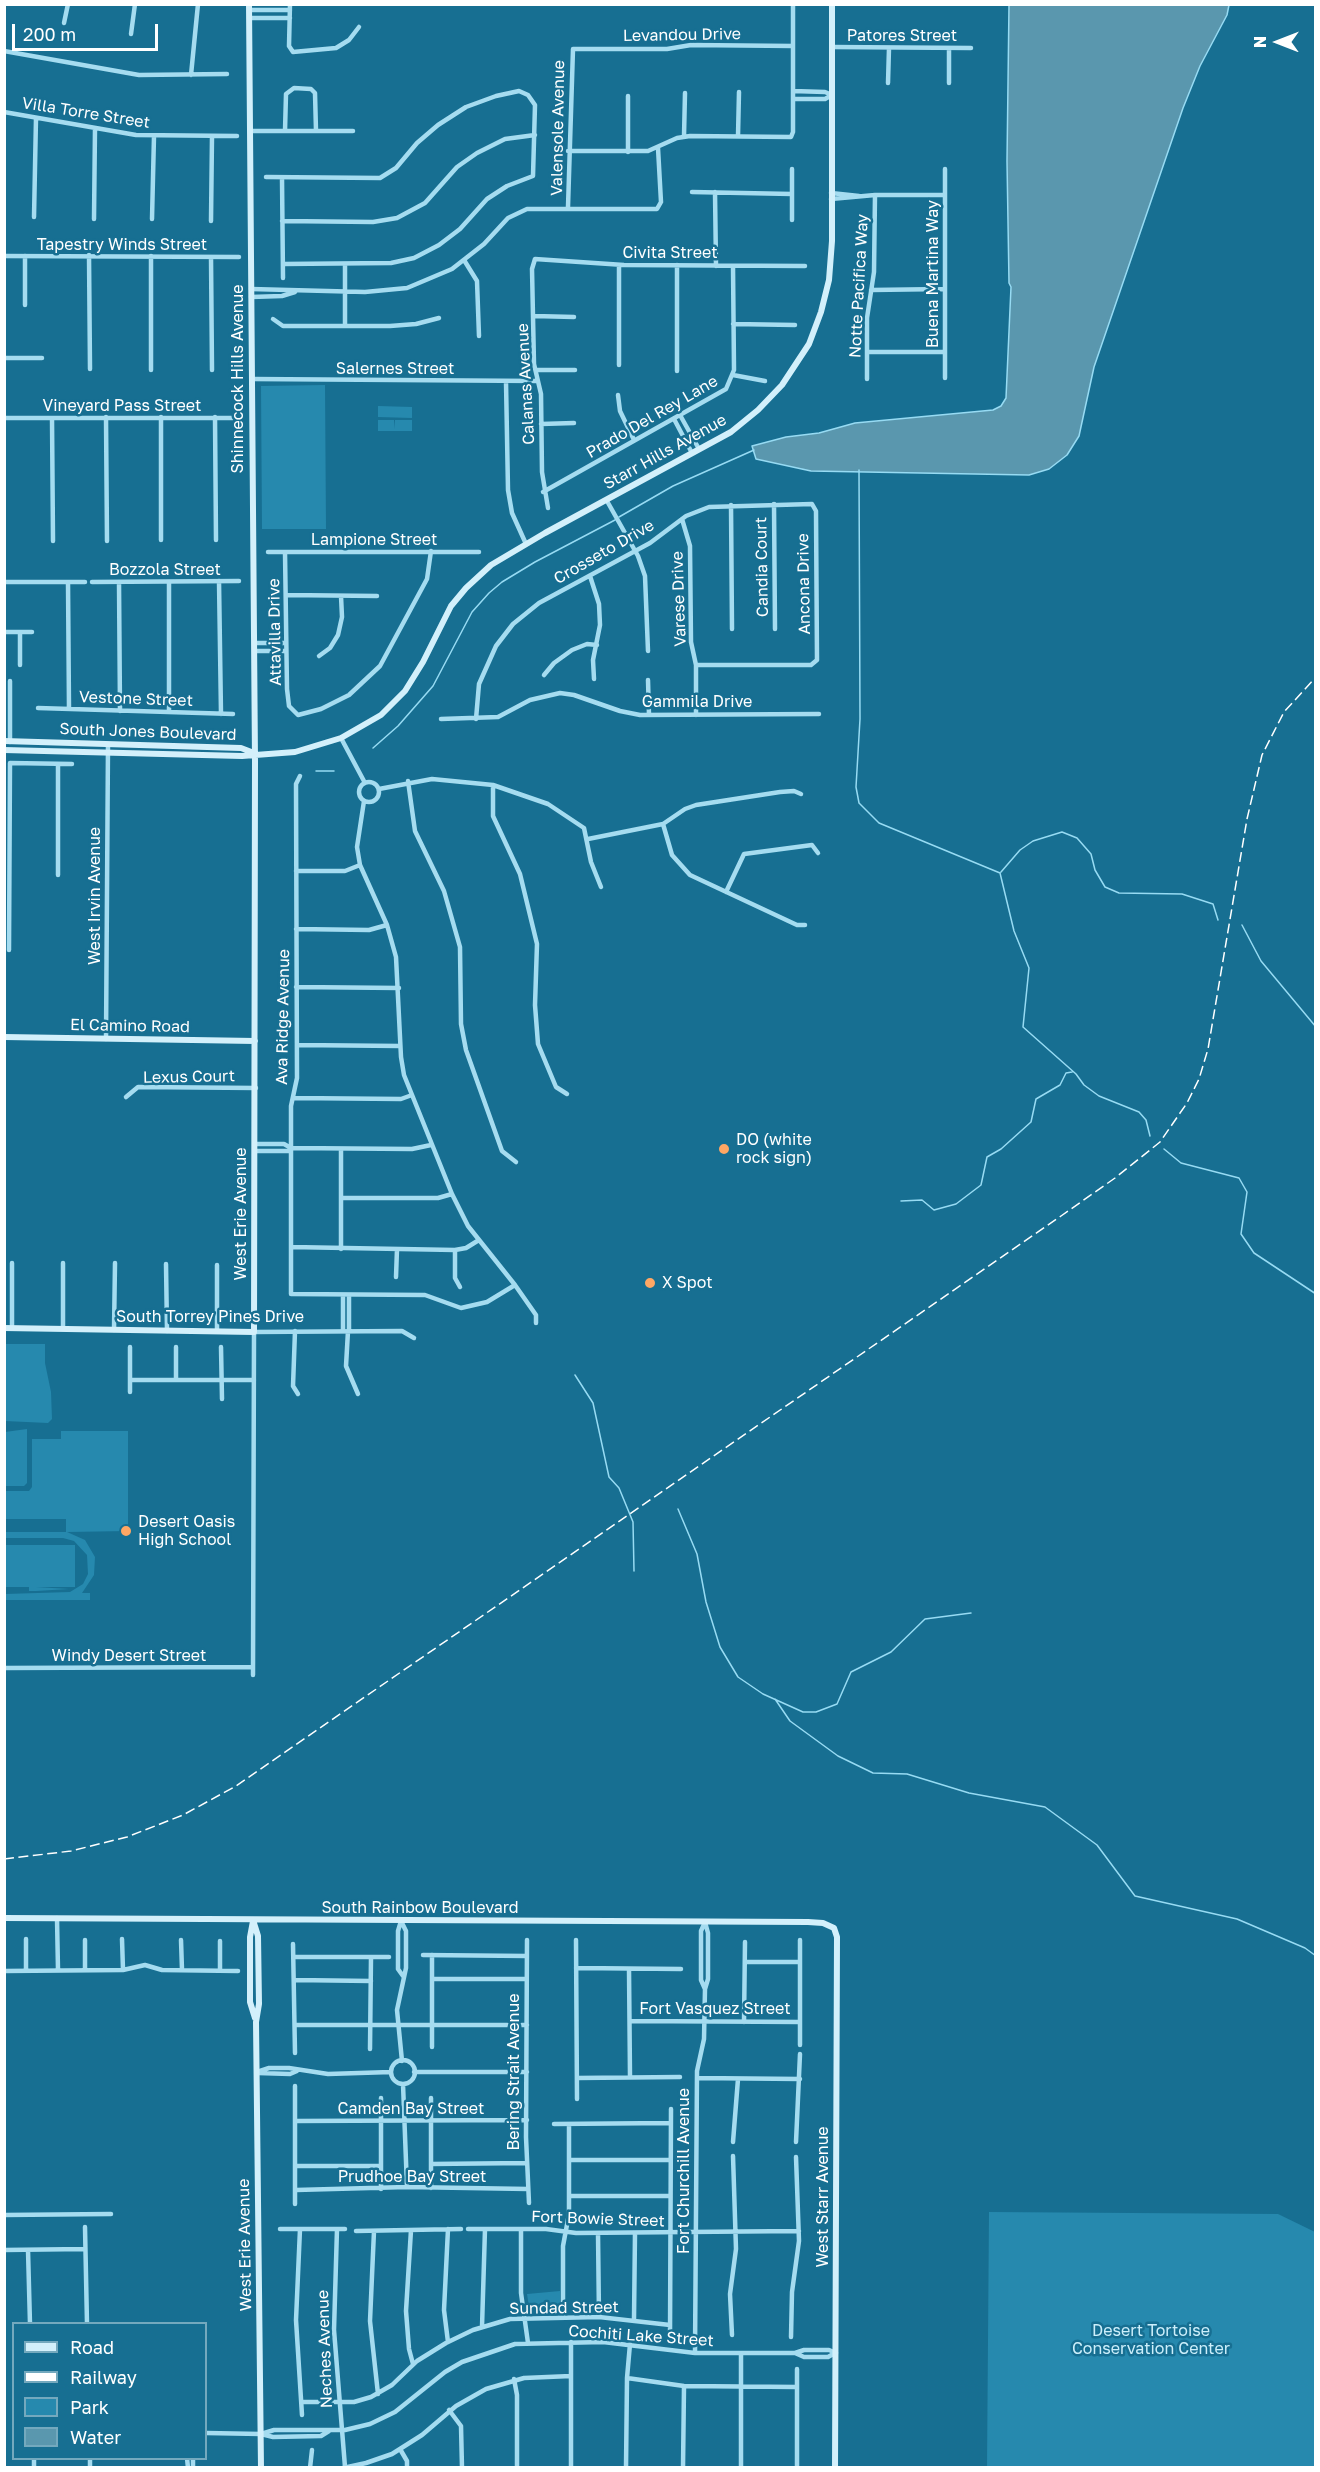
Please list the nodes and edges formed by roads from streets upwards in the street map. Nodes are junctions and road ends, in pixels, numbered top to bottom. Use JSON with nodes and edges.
{"nodes":[{"id":1,"x":68,"y":4,"type":"edge"},
{"id":2,"x":135,"y":4,"type":"edge"},
{"id":3,"x":198,"y":4,"type":"edge"},
{"id":4,"x":793,"y":4,"type":"edge"},
{"id":5,"x":832,"y":4,"type":"edge"},
{"id":6,"x":249,"y":7,"type":"edge"},
{"id":7,"x":290,"y":8,"type":"edge"},
{"id":8,"x":249,"y":18,"type":"junction"},
{"id":9,"x":290,"y":18,"type":"junction"},
{"id":10,"x":64,"y":22,"type":"dead end"},
{"id":11,"x":358,"y":27,"type":"dead end"},
{"id":12,"x":131,"y":34,"type":"dead end"},
{"id":13,"x":793,"y":46,"type":"junction"},
{"id":14,"x":832,"y":47,"type":"junction"},
{"id":15,"x":889,"y":48,"type":"junction"},
{"id":16,"x":949,"y":48,"type":"junction"},
{"id":17,"x":971,"y":48,"type":"dead end"},
{"id":18,"x":573,"y":49,"type":"joint"},
{"id":19,"x":4,"y":51,"type":"edge"},
{"id":20,"x":227,"y":74,"type":"dead end"},
{"id":21,"x":190,"y":75,"type":"junction"},
{"id":22,"x":888,"y":83,"type":"dead end"},
{"id":23,"x":949,"y":83,"type":"dead end"},
{"id":24,"x":793,"y":91,"type":"junction"},
{"id":25,"x":739,"y":92,"type":"dead end"},
{"id":26,"x":685,"y":93,"type":"dead end"},
{"id":27,"x":832,"y":95,"type":"junction"},
{"id":28,"x":628,"y":96,"type":"dead end"},
{"id":29,"x":793,"y":99,"type":"junction"},
{"id":30,"x":4,"y":112,"type":"edge"},
{"id":31,"x":36,"y":118,"type":"junction"},
{"id":32,"x":95,"y":128,"type":"junction"},
{"id":33,"x":250,"y":130,"type":"junction"},
{"id":34,"x":285,"y":131,"type":"junction"},
{"id":35,"x":316,"y":131,"type":"junction"},
{"id":36,"x":353,"y":131,"type":"dead end"},
{"id":37,"x":535,"y":135,"type":"junction"},
{"id":38,"x":154,"y":136,"type":"junction"},
{"id":39,"x":212,"y":136,"type":"junction"},
{"id":40,"x":237,"y":136,"type":"dead end"},
{"id":41,"x":684,"y":136,"type":"junction"},
{"id":42,"x":738,"y":136,"type":"junction"},
{"id":43,"x":658,"y":148,"type":"junction"},
{"id":44,"x":568,"y":152,"type":"junction"},
{"id":45,"x":628,"y":152,"type":"junction"},
{"id":46,"x":792,"y":169,"type":"dead end"},
{"id":47,"x":945,"y":169,"type":"dead end"},
{"id":48,"x":266,"y":177,"type":"dead end"},
{"id":49,"x":282,"y":178,"type":"junction"},
{"id":50,"x":692,"y":192,"type":"dead end"},
{"id":51,"x":715,"y":192,"type":"junction"},
{"id":52,"x":792,"y":194,"type":"junction"},
{"id":53,"x":875,"y":195,"type":"junction"},
{"id":54,"x":945,"y":195,"type":"junction"},
{"id":55,"x":831,"y":196,"type":"junction"},
{"id":56,"x":568,"y":207,"type":"junction"},
{"id":57,"x":34,"y":217,"type":"dead end"},
{"id":58,"x":94,"y":219,"type":"dead end"},
{"id":59,"x":152,"y":219,"type":"dead end"},
{"id":60,"x":792,"y":220,"type":"dead end"},
{"id":61,"x":211,"y":221,"type":"dead end"},
{"id":62,"x":282,"y":221,"type":"junction"},
{"id":63,"x":89,"y":255,"type":"junction"},
{"id":64,"x":4,"y":256,"type":"edge"},
{"id":65,"x":25,"y":256,"type":"junction"},
{"id":66,"x":151,"y":256,"type":"junction"},
{"id":67,"x":211,"y":257,"type":"junction"},
{"id":68,"x":239,"y":257,"type":"dead end"},
{"id":69,"x":535,"y":259,"type":"joint"},
{"id":70,"x":464,"y":260,"type":"junction"},
{"id":71,"x":282,"y":264,"type":"junction"},
{"id":72,"x":345,"y":265,"type":"junction"},
{"id":73,"x":619,"y":265,"type":"junction"},
{"id":74,"x":677,"y":265,"type":"junction"},
{"id":75,"x":716,"y":266,"type":"junction"},
{"id":76,"x":733,"y":266,"type":"junction"},
{"id":77,"x":805,"y":267,"type":"dead end"},
{"id":78,"x":283,"y":279,"type":"dead end"},
{"id":79,"x":251,"y":289,"type":"junction"},
{"id":80,"x":945,"y":289,"type":"junction"},
{"id":81,"x":872,"y":290,"type":"junction"},
{"id":82,"x":295,"y":292,"type":"junction"},
{"id":83,"x":345,"y":292,"type":"junction"},
{"id":84,"x":251,"y":297,"type":"junction"},
{"id":85,"x":24,"y":305,"type":"dead end"},
{"id":86,"x":534,"y":316,"type":"junction"},
{"id":87,"x":574,"y":316,"type":"dead end"},
{"id":88,"x":439,"y":318,"type":"dead end"},
{"id":89,"x":273,"y":319,"type":"dead end"},
{"id":90,"x":734,"y":324,"type":"junction"},
{"id":91,"x":795,"y":325,"type":"dead end"},
{"id":92,"x":345,"y":326,"type":"junction"},
{"id":93,"x":479,"y":336,"type":"dead end"},
{"id":94,"x":867,"y":352,"type":"junction"},
{"id":95,"x":945,"y":352,"type":"junction"},
{"id":96,"x":4,"y":358,"type":"edge"},
{"id":97,"x":42,"y":358,"type":"dead end"},
{"id":98,"x":619,"y":365,"type":"dead end"},
{"id":99,"x":90,"y":369,"type":"dead end"},
{"id":100,"x":151,"y":370,"type":"dead end"},
{"id":101,"x":212,"y":370,"type":"dead end"},
{"id":102,"x":536,"y":370,"type":"junction"},
{"id":103,"x":575,"y":370,"type":"dead end"},
{"id":104,"x":677,"y":371,"type":"dead end"},
{"id":105,"x":734,"y":375,"type":"junction"},
{"id":106,"x":945,"y":378,"type":"dead end"},
{"id":107,"x":252,"y":379,"type":"junction"},
{"id":108,"x":867,"y":379,"type":"dead end"},
{"id":109,"x":538,"y":381,"type":"junction"},
{"id":110,"x":765,"y":381,"type":"dead end"},
{"id":111,"x":506,"y":382,"type":"junction"},
{"id":112,"x":618,"y":395,"type":"dead end"},
{"id":113,"x":680,"y":415,"type":"junction"},
{"id":114,"x":106,"y":417,"type":"junction"},
{"id":115,"x":161,"y":417,"type":"junction"},
{"id":116,"x":215,"y":417,"type":"junction"},
{"id":117,"x":4,"y":418,"type":"edge"},
{"id":118,"x":52,"y":418,"type":"junction"},
{"id":119,"x":239,"y":418,"type":"dead end"},
{"id":120,"x":674,"y":419,"type":"junction"},
{"id":121,"x":574,"y":423,"type":"dead end"},
{"id":122,"x":541,"y":424,"type":"junction"},
{"id":123,"x":634,"y":440,"type":"junction"},
{"id":124,"x":699,"y":449,"type":"junction"},
{"id":125,"x":692,"y":453,"type":"junction"},
{"id":126,"x":543,"y":492,"type":"junction"},
{"id":127,"x":607,"y":501,"type":"junction"},
{"id":128,"x":774,"y":504,"type":"junction"},
{"id":129,"x":731,"y":505,"type":"junction"},
{"id":130,"x":814,"y":506,"type":"joint"},
{"id":131,"x":548,"y":508,"type":"dead end"},
{"id":132,"x":682,"y":519,"type":"junction"},
{"id":133,"x":161,"y":540,"type":"dead end"},
{"id":134,"x":216,"y":540,"type":"dead end"},
{"id":135,"x":53,"y":541,"type":"dead end"},
{"id":136,"x":106,"y":541,"type":"dead end"},
{"id":137,"x":526,"y":544,"type":"junction"},
{"id":138,"x":430,"y":551,"type":"junction"},
{"id":139,"x":268,"y":552,"type":"dead end"},
{"id":140,"x":285,"y":552,"type":"junction"},
{"id":141,"x":479,"y":552,"type":"dead end"},
{"id":142,"x":635,"y":552,"type":"junction"},
{"id":143,"x":590,"y":576,"type":"junction"},
{"id":144,"x":219,"y":581,"type":"junction"},
{"id":145,"x":239,"y":581,"type":"dead end"},
{"id":146,"x":4,"y":582,"type":"edge"},
{"id":147,"x":68,"y":582,"type":"junction"},
{"id":148,"x":85,"y":582,"type":"dead end"},
{"id":149,"x":92,"y":582,"type":"dead end"},
{"id":150,"x":119,"y":582,"type":"junction"},
{"id":151,"x":169,"y":582,"type":"junction"},
{"id":152,"x":286,"y":595,"type":"junction"},
{"id":153,"x":341,"y":596,"type":"junction"},
{"id":154,"x":377,"y":596,"type":"dead end"},
{"id":155,"x":732,"y":629,"type":"dead end"},
{"id":156,"x":775,"y":629,"type":"dead end"},
{"id":157,"x":4,"y":632,"type":"edge"},
{"id":158,"x":20,"y":632,"type":"junction"},
{"id":159,"x":32,"y":632,"type":"dead end"},
{"id":160,"x":254,"y":643,"type":"junction"},
{"id":161,"x":285,"y":643,"type":"junction"},
{"id":162,"x":597,"y":645,"type":"junction"},
{"id":163,"x":254,"y":651,"type":"junction"},
{"id":164,"x":286,"y":651,"type":"junction"},
{"id":165,"x":648,"y":651,"type":"dead end"},
{"id":166,"x":319,"y":656,"type":"dead end"},
{"id":167,"x":20,"y":665,"type":"dead end"},
{"id":168,"x":696,"y":665,"type":"junction"},
{"id":169,"x":544,"y":675,"type":"dead end"},
{"id":170,"x":594,"y":679,"type":"dead end"},
{"id":171,"x":648,"y":680,"type":"dead end"},
{"id":172,"x":10,"y":681,"type":"dead end"},
{"id":173,"x":7,"y":705,"type":"edge"},
{"id":174,"x":38,"y":708,"type":"dead end"},
{"id":175,"x":69,"y":709,"type":"junction"},
{"id":176,"x":120,"y":711,"type":"junction"},
{"id":177,"x":170,"y":712,"type":"junction"},
{"id":178,"x":221,"y":714,"type":"junction"},
{"id":179,"x":233,"y":714,"type":"dead end"},
{"id":180,"x":819,"y":714,"type":"dead end"},
{"id":181,"x":649,"y":715,"type":"junction"},
{"id":182,"x":696,"y":715,"type":"junction"},
{"id":183,"x":441,"y":719,"type":"dead end"},
{"id":184,"x":476,"y":719,"type":"junction"},
{"id":185,"x":341,"y":738,"type":"junction"},
{"id":186,"x":7,"y":742,"type":"edge"},
{"id":187,"x":108,"y":744,"type":"junction"},
{"id":188,"x":4,"y":750,"type":"edge"},
{"id":189,"x":108,"y":753,"type":"junction"},
{"id":190,"x":255,"y":754,"type":"junction"},
{"id":191,"x":58,"y":764,"type":"junction"},
{"id":192,"x":72,"y":764,"type":"dead end"},
{"id":193,"x":300,"y":776,"type":"dead end"},
{"id":194,"x":408,"y":781,"type":"junction"},
{"id":195,"x":365,"y":783,"type":"junction"},
{"id":196,"x":493,"y":785,"type":"junction"},
{"id":197,"x":379,"y":789,"type":"junction"},
{"id":198,"x":801,"y":795,"type":"dead end"},
{"id":199,"x":364,"y":801,"type":"junction"},
{"id":200,"x":663,"y":824,"type":"junction"},
{"id":201,"x":588,"y":840,"type":"junction"},
{"id":202,"x":818,"y":853,"type":"dead end"},
{"id":203,"x":360,"y":866,"type":"junction"},
{"id":204,"x":296,"y":871,"type":"junction"},
{"id":205,"x":58,"y":875,"type":"dead end"},
{"id":206,"x":6,"y":886,"type":"edge"},
{"id":207,"x":601,"y":887,"type":"dead end"},
{"id":208,"x":726,"y":892,"type":"junction"},
{"id":209,"x":387,"y":925,"type":"junction"},
{"id":210,"x":806,"y":925,"type":"dead end"},
{"id":211,"x":296,"y":929,"type":"junction"},
{"id":212,"x":9,"y":950,"type":"dead end"},
{"id":213,"x":296,"y":987,"type":"junction"},
{"id":214,"x":399,"y":988,"type":"junction"},
{"id":215,"x":4,"y":1036,"type":"edge"},
{"id":216,"x":106,"y":1039,"type":"junction"},
{"id":217,"x":255,"y":1041,"type":"junction"},
{"id":218,"x":297,"y":1045,"type":"junction"},
{"id":219,"x":400,"y":1046,"type":"junction"},
{"id":220,"x":256,"y":1088,"type":"junction"},
{"id":221,"x":567,"y":1094,"type":"dead end"},
{"id":222,"x":412,"y":1095,"type":"junction"},
{"id":223,"x":126,"y":1097,"type":"dead end"},
{"id":224,"x":293,"y":1098,"type":"junction"},
{"id":225,"x":431,"y":1145,"type":"junction"},
{"id":226,"x":255,"y":1148,"type":"junction"},
{"id":227,"x":291,"y":1148,"type":"junction"},
{"id":228,"x":341,"y":1149,"type":"junction"},
{"id":229,"x":516,"y":1162,"type":"dead end"},
{"id":230,"x":452,"y":1194,"type":"junction"},
{"id":231,"x":341,"y":1198,"type":"junction"},
{"id":232,"x":479,"y":1240,"type":"junction"},
{"id":233,"x":291,"y":1247,"type":"junction"},
{"id":234,"x":340,"y":1249,"type":"junction"},
{"id":235,"x":397,"y":1249,"type":"junction"},
{"id":236,"x":455,"y":1250,"type":"junction"},
{"id":237,"x":12,"y":1263,"type":"dead end"},
{"id":238,"x":63,"y":1263,"type":"dead end"},
{"id":239,"x":115,"y":1263,"type":"dead end"},
{"id":240,"x":166,"y":1264,"type":"dead end"},
{"id":241,"x":217,"y":1266,"type":"dead end"},
{"id":242,"x":396,"y":1277,"type":"dead end"},
{"id":243,"x":515,"y":1285,"type":"junction"},
{"id":244,"x":460,"y":1287,"type":"dead end"},
{"id":245,"x":346,"y":1295,"type":"junction"},
{"id":246,"x":536,"y":1323,"type":"dead end"},
{"id":247,"x":8,"y":1328,"type":"edge"},
{"id":248,"x":63,"y":1329,"type":"junction"},
{"id":249,"x":114,"y":1330,"type":"junction"},
{"id":250,"x":166,"y":1331,"type":"junction"},
{"id":251,"x":217,"y":1331,"type":"junction"},
{"id":252,"x":295,"y":1331,"type":"junction"},
{"id":253,"x":347,"y":1331,"type":"junction"},
{"id":254,"x":254,"y":1332,"type":"junction"},
{"id":255,"x":414,"y":1338,"type":"dead end"},
{"id":256,"x":130,"y":1347,"type":"dead end"},
{"id":257,"x":176,"y":1347,"type":"dead end"},
{"id":258,"x":221,"y":1347,"type":"dead end"},
{"id":259,"x":130,"y":1380,"type":"junction"},
{"id":260,"x":176,"y":1380,"type":"junction"},
{"id":261,"x":221,"y":1380,"type":"junction"},
{"id":262,"x":254,"y":1380,"type":"junction"},
{"id":263,"x":130,"y":1392,"type":"dead end"},
{"id":264,"x":298,"y":1394,"type":"dead end"},
{"id":265,"x":358,"y":1394,"type":"dead end"},
{"id":266,"x":222,"y":1399,"type":"dead end"},
{"id":267,"x":253,"y":1667,"type":"junction"},
{"id":268,"x":4,"y":1668,"type":"edge"},
{"id":269,"x":253,"y":1675,"type":"dead end"},
{"id":270,"x":4,"y":1918,"type":"edge"},
{"id":271,"x":57,"y":1918,"type":"junction"},
{"id":272,"x":253,"y":1920,"type":"junction"},
{"id":273,"x":401,"y":1921,"type":"junction"},
{"id":274,"x":705,"y":1922,"type":"junction"},
{"id":275,"x":834,"y":1928,"type":"joint"},
{"id":276,"x":26,"y":1939,"type":"dead end"},
{"id":277,"x":122,"y":1939,"type":"dead end"},
{"id":278,"x":85,"y":1940,"type":"dead end"},
{"id":279,"x":181,"y":1940,"type":"dead end"},
{"id":280,"x":527,"y":1940,"type":"dead end"},
{"id":281,"x":576,"y":1940,"type":"dead end"},
{"id":282,"x":800,"y":1940,"type":"dead end"},
{"id":283,"x":220,"y":1941,"type":"dead end"},
{"id":284,"x":745,"y":1942,"type":"dead end"},
{"id":285,"x":293,"y":1944,"type":"dead end"},
{"id":286,"x":423,"y":1955,"type":"dead end"},
{"id":287,"x":432,"y":1955,"type":"junction"},
{"id":288,"x":294,"y":1956,"type":"junction"},
{"id":289,"x":527,"y":1956,"type":"junction"},
{"id":290,"x":371,"y":1957,"type":"junction"},
{"id":291,"x":388,"y":1957,"type":"dead end"},
{"id":292,"x":745,"y":1962,"type":"junction"},
{"id":293,"x":800,"y":1962,"type":"junction"},
{"id":294,"x":576,"y":1968,"type":"junction"},
{"id":295,"x":629,"y":1969,"type":"junction"},
{"id":296,"x":681,"y":1969,"type":"dead end"},
{"id":297,"x":26,"y":1970,"type":"junction"},
{"id":298,"x":58,"y":1970,"type":"junction"},
{"id":299,"x":85,"y":1970,"type":"junction"},
{"id":300,"x":123,"y":1970,"type":"junction"},
{"id":301,"x":182,"y":1970,"type":"junction"},
{"id":302,"x":220,"y":1970,"type":"junction"},
{"id":303,"x":4,"y":1971,"type":"edge"},
{"id":304,"x":238,"y":1971,"type":"dead end"},
{"id":305,"x":432,"y":1979,"type":"junction"},
{"id":306,"x":526,"y":1979,"type":"junction"},
{"id":307,"x":294,"y":1980,"type":"junction"},
{"id":308,"x":370,"y":1981,"type":"junction"},
{"id":309,"x":630,"y":2021,"type":"junction"},
{"id":310,"x":705,"y":2022,"type":"junction"},
{"id":311,"x":744,"y":2022,"type":"junction"},
{"id":312,"x":800,"y":2022,"type":"junction"},
{"id":313,"x":397,"y":2024,"type":"junction"},
{"id":314,"x":295,"y":2025,"type":"junction"},
{"id":315,"x":370,"y":2025,"type":"junction"},
{"id":316,"x":432,"y":2025,"type":"junction"},
{"id":317,"x":527,"y":2025,"type":"junction"},
{"id":318,"x":800,"y":2045,"type":"dead end"},
{"id":319,"x":432,"y":2047,"type":"dead end"},
{"id":320,"x":370,"y":2049,"type":"dead end"},
{"id":321,"x":295,"y":2053,"type":"dead end"},
{"id":322,"x":800,"y":2054,"type":"dead end"},
{"id":323,"x":402,"y":2061,"type":"junction"},
{"id":324,"x":257,"y":2072,"type":"junction"},
{"id":325,"x":391,"y":2072,"type":"junction"},
{"id":326,"x":414,"y":2072,"type":"junction"},
{"id":327,"x":527,"y":2072,"type":"junction"},
{"id":328,"x":680,"y":2077,"type":"dead end"},
{"id":329,"x":577,"y":2078,"type":"junction"},
{"id":330,"x":630,"y":2078,"type":"junction"},
{"id":331,"x":697,"y":2078,"type":"junction"},
{"id":332,"x":738,"y":2079,"type":"junction"},
{"id":333,"x":800,"y":2079,"type":"junction"},
{"id":334,"x":403,"y":2084,"type":"junction"},
{"id":335,"x":295,"y":2086,"type":"dead end"},
{"id":336,"x":381,"y":2098,"type":"dead end"},
{"id":337,"x":431,"y":2098,"type":"dead end"},
{"id":338,"x":577,"y":2099,"type":"dead end"},
{"id":339,"x":671,"y":2109,"type":"dead end"},
{"id":340,"x":527,"y":2120,"type":"junction"},
{"id":341,"x":296,"y":2121,"type":"junction"},
{"id":342,"x":381,"y":2121,"type":"junction"},
{"id":343,"x":405,"y":2121,"type":"junction"},
{"id":344,"x":431,"y":2121,"type":"junction"},
{"id":345,"x":671,"y":2123,"type":"junction"},
{"id":346,"x":554,"y":2124,"type":"dead end"},
{"id":347,"x":568,"y":2124,"type":"junction"},
{"id":348,"x":733,"y":2142,"type":"dead end"},
{"id":349,"x":796,"y":2142,"type":"dead end"},
{"id":350,"x":733,"y":2156,"type":"dead end"},
{"id":351,"x":796,"y":2157,"type":"dead end"},
{"id":352,"x":569,"y":2160,"type":"junction"},
{"id":353,"x":670,"y":2160,"type":"junction"},
{"id":354,"x":431,"y":2163,"type":"junction"},
{"id":355,"x":527,"y":2163,"type":"junction"},
{"id":356,"x":297,"y":2166,"type":"junction"},
{"id":357,"x":381,"y":2166,"type":"junction"},
{"id":358,"x":407,"y":2187,"type":"junction"},
{"id":359,"x":431,"y":2188,"type":"junction"},
{"id":360,"x":381,"y":2189,"type":"junction"},
{"id":361,"x":528,"y":2189,"type":"junction"},
{"id":362,"x":296,"y":2190,"type":"junction"},
{"id":363,"x":569,"y":2196,"type":"junction"},
{"id":364,"x":670,"y":2196,"type":"junction"},
{"id":365,"x":529,"y":2203,"type":"dead end"},
{"id":366,"x":295,"y":2204,"type":"dead end"},
{"id":367,"x":111,"y":2214,"type":"dead end"},
{"id":368,"x":4,"y":2215,"type":"edge"},
{"id":369,"x":85,"y":2227,"type":"dead end"},
{"id":370,"x":280,"y":2229,"type":"dead end"},
{"id":371,"x":300,"y":2229,"type":"junction"},
{"id":372,"x":337,"y":2229,"type":"junction"},
{"id":373,"x":345,"y":2229,"type":"dead end"},
{"id":374,"x":448,"y":2229,"type":"junction"},
{"id":375,"x":461,"y":2229,"type":"dead end"},
{"id":376,"x":468,"y":2229,"type":"dead end"},
{"id":377,"x":485,"y":2229,"type":"junction"},
{"id":378,"x":522,"y":2229,"type":"junction"},
{"id":379,"x":411,"y":2230,"type":"junction"},
{"id":380,"x":356,"y":2231,"type":"dead end"},
{"id":381,"x":374,"y":2231,"type":"junction"},
{"id":382,"x":799,"y":2231,"type":"junction"},
{"id":383,"x":565,"y":2232,"type":"junction"},
{"id":384,"x":736,"y":2232,"type":"junction"},
{"id":385,"x":598,"y":2233,"type":"junction"},
{"id":386,"x":635,"y":2233,"type":"junction"},
{"id":387,"x":670,"y":2233,"type":"junction"},
{"id":388,"x":696,"y":2233,"type":"junction"},
{"id":389,"x":85,"y":2249,"type":"junction"},
{"id":390,"x":4,"y":2250,"type":"edge"},
{"id":391,"x":28,"y":2250,"type":"junction"},
{"id":392,"x":563,"y":2317,"type":"junction"},
{"id":393,"x":599,"y":2317,"type":"junction"},
{"id":394,"x":525,"y":2318,"type":"junction"},
{"id":395,"x":634,"y":2319,"type":"junction"},
{"id":396,"x":30,"y":2322,"type":"edge"},
{"id":397,"x":87,"y":2322,"type":"edge"},
{"id":398,"x":670,"y":2325,"type":"junction"},
{"id":399,"x":482,"y":2328,"type":"junction"},
{"id":400,"x":732,"y":2335,"type":"dead end"},
{"id":401,"x":670,"y":2337,"type":"dead end"},
{"id":402,"x":791,"y":2337,"type":"dead end"},
{"id":403,"x":448,"y":2342,"type":"junction"},
{"id":404,"x":571,"y":2342,"type":"junction"},
{"id":405,"x":528,"y":2343,"type":"junction"},
{"id":406,"x":630,"y":2344,"type":"junction"},
{"id":407,"x":695,"y":2353,"type":"junction"},
{"id":408,"x":741,"y":2353,"type":"junction"},
{"id":409,"x":836,"y":2353,"type":"junction"},
{"id":410,"x":414,"y":2364,"type":"junction"},
{"id":411,"x":797,"y":2369,"type":"dead end"},
{"id":412,"x":571,"y":2376,"type":"junction"},
{"id":413,"x":627,"y":2378,"type":"junction"},
{"id":414,"x":514,"y":2379,"type":"junction"},
{"id":415,"x":684,"y":2386,"type":"junction"},
{"id":416,"x":740,"y":2386,"type":"junction"},
{"id":417,"x":797,"y":2387,"type":"junction"},
{"id":418,"x":378,"y":2394,"type":"junction"},
{"id":419,"x":302,"y":2402,"type":"junction"},
{"id":420,"x":338,"y":2402,"type":"junction"},
{"id":421,"x":449,"y":2410,"type":"junction"},
{"id":422,"x":302,"y":2415,"type":"dead end"},
{"id":423,"x":341,"y":2430,"type":"junction"},
{"id":424,"x":207,"y":2433,"type":"edge"},
{"id":425,"x":261,"y":2434,"type":"junction"},
{"id":426,"x":400,"y":2449,"type":"junction"},
{"id":427,"x":312,"y":2450,"type":"dead end"},
{"id":428,"x":344,"y":2467,"type":"edge"},
{"id":429,"x":261,"y":2468,"type":"edge"},
{"id":430,"x":310,"y":2468,"type":"edge"},
{"id":431,"x":407,"y":2468,"type":"edge"},
{"id":432,"x":462,"y":2468,"type":"edge"},
{"id":433,"x":517,"y":2468,"type":"edge"},
{"id":434,"x":571,"y":2468,"type":"edge"},
{"id":435,"x":626,"y":2468,"type":"edge"},
{"id":436,"x":683,"y":2468,"type":"edge"},
{"id":437,"x":741,"y":2468,"type":"edge"},
{"id":438,"x":797,"y":2468,"type":"edge"},
{"id":439,"x":835,"y":2468,"type":"edge"}],
"edges":[{"from":1,"to":10,"type":"street"},
{"from":2,"to":12,"type":"street"},
{"from":3,"to":21,"type":"street"},
{"from":4,"to":13,"type":"street"},
{"from":5,"to":14,"type":"street","name":"Starr Hills Avenue"},
{"from":6,"to":7,"type":"street"},
{"from":6,"to":8,"type":"street","name":"Shinnecock Hills Avenue"},
{"from":7,"to":9,"type":"street"},
{"from":8,"to":9,"type":"street"},
{"from":8,"to":33,"type":"street","name":"Shinnecock Hills Avenue"},
{"from":9,"to":11,"type":"street"},
{"from":13,"to":18,"type":"street","name":"Levandou Drive"},
{"from":13,"to":24,"type":"street"},
{"from":14,"to":15,"type":"street","name":"Patores Street"},
{"from":14,"to":27,"type":"street","name":"Starr Hills Avenue"},
{"from":15,"to":16,"type":"street","name":"Patores Street"},
{"from":15,"to":22,"type":"street"},
{"from":16,"to":17,"type":"street","name":"Patores Street"},
{"from":16,"to":23,"type":"street"},
{"from":18,"to":44,"type":"street","name":"Valensole Avenue"},
{"from":19,"to":21,"type":"street"},
{"from":20,"to":21,"type":"street"},
{"from":24,"to":27,"type":"street"},
{"from":24,"to":29,"type":"street"},
{"from":25,"to":42,"type":"street"},
{"from":26,"to":41,"type":"street"},
{"from":27,"to":29,"type":"street"},
{"from":27,"to":55,"type":"street","name":"Starr Hills Avenue"},
{"from":28,"to":45,"type":"street"},
{"from":29,"to":42,"type":"street"},
{"from":30,"to":31,"type":"street","name":"Villa Torre Street"},
{"from":31,"to":32,"type":"street","name":"Villa Torre Street"},
{"from":31,"to":57,"type":"street"},
{"from":32,"to":38,"type":"street","name":"Villa Torre Street"},
{"from":32,"to":58,"type":"street"},
{"from":33,"to":34,"type":"street"},
{"from":33,"to":79,"type":"street","name":"Shinnecock Hills Avenue"},
{"from":34,"to":35,"type":"street"},
{"from":34,"to":35,"type":"street"},
{"from":35,"to":36,"type":"street"},
{"from":37,"to":49,"type":"street"},
{"from":37,"to":62,"type":"street"},
{"from":37,"to":72,"type":"street"},
{"from":38,"to":39,"type":"street","name":"Villa Torre Street"},
{"from":38,"to":59,"type":"street"},
{"from":39,"to":40,"type":"street","name":"Villa Torre Street"},
{"from":39,"to":61,"type":"street"},
{"from":41,"to":42,"type":"street"},
{"from":41,"to":43,"type":"street"},
{"from":43,"to":45,"type":"street"},
{"from":43,"to":56,"type":"street"},
{"from":44,"to":45,"type":"street"},
{"from":44,"to":56,"type":"street","name":"Valensole Avenue"},
{"from":46,"to":52,"type":"street"},
{"from":47,"to":54,"type":"street","name":"Buena Martina Way"},
{"from":48,"to":49,"type":"street"},
{"from":49,"to":62,"type":"street"},
{"from":50,"to":51,"type":"street"},
{"from":51,"to":52,"type":"street"},
{"from":51,"to":75,"type":"street"},
{"from":52,"to":60,"type":"street"},
{"from":53,"to":54,"type":"street"},
{"from":53,"to":55,"type":"street"},
{"from":53,"to":81,"type":"street","name":"Notte Pacifica Way"},
{"from":54,"to":80,"type":"street","name":"Buena Martina Way"},
{"from":55,"to":124,"type":"street","name":"Starr Hills Avenue"},
{"from":56,"to":70,"type":"street"},
{"from":62,"to":71,"type":"street"},
{"from":63,"to":65,"type":"street","name":"Tapestry Winds Street"},
{"from":63,"to":66,"type":"street","name":"Tapestry Winds Street"},
{"from":63,"to":99,"type":"street"},
{"from":64,"to":65,"type":"street","name":"Tapestry Winds Street"},
{"from":65,"to":85,"type":"street"},
{"from":66,"to":67,"type":"street","name":"Tapestry Winds Street"},
{"from":66,"to":100,"type":"street"},
{"from":67,"to":68,"type":"street","name":"Tapestry Winds Street"},
{"from":67,"to":101,"type":"street"},
{"from":69,"to":73,"type":"street","name":"Civita Street"},
{"from":69,"to":86,"type":"street","name":"Calanas Avenue"},
{"from":70,"to":83,"type":"street"},
{"from":70,"to":93,"type":"street"},
{"from":71,"to":72,"type":"street"},
{"from":71,"to":78,"type":"street"},
{"from":72,"to":83,"type":"street"},
{"from":73,"to":74,"type":"street","name":"Civita Street"},
{"from":73,"to":98,"type":"street"},
{"from":74,"to":75,"type":"street","name":"Civita Street"},
{"from":74,"to":104,"type":"street"},
{"from":75,"to":76,"type":"street","name":"Civita Street"},
{"from":76,"to":77,"type":"street","name":"Civita Street"},
{"from":76,"to":90,"type":"street","name":"Prado Del Rey Lane"},
{"from":79,"to":82,"type":"street"},
{"from":79,"to":84,"type":"street","name":"Shinnecock Hills Avenue"},
{"from":80,"to":81,"type":"street"},
{"from":80,"to":95,"type":"street","name":"Buena Martina Way"},
{"from":81,"to":94,"type":"street","name":"Notte Pacifica Way"},
{"from":82,"to":83,"type":"street"},
{"from":82,"to":84,"type":"street"},
{"from":83,"to":92,"type":"street"},
{"from":84,"to":107,"type":"street","name":"Shinnecock Hills Avenue"},
{"from":86,"to":87,"type":"street"},
{"from":86,"to":102,"type":"street","name":"Calanas Avenue"},
{"from":88,"to":92,"type":"street"},
{"from":89,"to":92,"type":"street"},
{"from":90,"to":91,"type":"street"},
{"from":90,"to":105,"type":"street","name":"Prado Del Rey Lane"},
{"from":94,"to":95,"type":"street"},
{"from":94,"to":108,"type":"street","name":"Notte Pacifica Way"},
{"from":95,"to":106,"type":"street","name":"Buena Martina Way"},
{"from":96,"to":97,"type":"street"},
{"from":102,"to":103,"type":"street"},
{"from":102,"to":109,"type":"street","name":"Calanas Avenue"},
{"from":105,"to":110,"type":"street"},
{"from":105,"to":113,"type":"street","name":"Prado Del Rey Lane"},
{"from":107,"to":111,"type":"street","name":"Salernes Street"},
{"from":107,"to":160,"type":"street","name":"Shinnecock Hills Avenue"},
{"from":109,"to":111,"type":"street","name":"Salernes Street"},
{"from":109,"to":122,"type":"street","name":"Calanas Avenue"},
{"from":111,"to":137,"type":"street"},
{"from":112,"to":123,"type":"street"},
{"from":113,"to":120,"type":"street","name":"Prado Del Rey Lane"},
{"from":113,"to":124,"type":"street"},
{"from":114,"to":115,"type":"street","name":"Vineyard Pass Street"},
{"from":114,"to":118,"type":"street","name":"Vineyard Pass Street"},
{"from":114,"to":136,"type":"street"},
{"from":115,"to":116,"type":"street","name":"Vineyard Pass Street"},
{"from":115,"to":133,"type":"street"},
{"from":116,"to":119,"type":"street","name":"Vineyard Pass Street"},
{"from":116,"to":134,"type":"street"},
{"from":117,"to":118,"type":"street","name":"Vineyard Pass Street"},
{"from":118,"to":135,"type":"street"},
{"from":120,"to":123,"type":"street","name":"Prado Del Rey Lane"},
{"from":120,"to":125,"type":"street"},
{"from":121,"to":122,"type":"street"},
{"from":122,"to":126,"type":"street","name":"Calanas Avenue"},
{"from":123,"to":126,"type":"street","name":"Prado Del Rey Lane"},
{"from":124,"to":125,"type":"street","name":"Starr Hills Avenue"},
{"from":125,"to":127,"type":"street","name":"Starr Hills Avenue"},
{"from":126,"to":131,"type":"street","name":"Calanas Avenue"},
{"from":127,"to":137,"type":"street","name":"Starr Hills Avenue"},
{"from":127,"to":142,"type":"street"},
{"from":128,"to":129,"type":"street","name":"Crosseto Drive"},
{"from":128,"to":130,"type":"street","name":"Crosseto Drive"},
{"from":128,"to":156,"type":"street","name":"Candia Court"},
{"from":129,"to":132,"type":"street","name":"Crosseto Drive"},
{"from":129,"to":155,"type":"street"},
{"from":130,"to":168,"type":"street","name":"Ancona Drive"},
{"from":132,"to":142,"type":"street","name":"Crosseto Drive"},
{"from":132,"to":168,"type":"street","name":"Varese Drive"},
{"from":137,"to":185,"type":"street","name":"Starr Hills Avenue"},
{"from":138,"to":140,"type":"street","name":"Lampione Street"},
{"from":138,"to":141,"type":"street","name":"Lampione Street"},
{"from":138,"to":164,"type":"street","name":"Attavilla Drive"},
{"from":139,"to":140,"type":"street","name":"Lampione Street"},
{"from":140,"to":152,"type":"street","name":"Attavilla Drive"},
{"from":142,"to":143,"type":"street","name":"Crosseto Drive"},
{"from":142,"to":165,"type":"street"},
{"from":143,"to":162,"type":"street"},
{"from":143,"to":184,"type":"street","name":"Crosseto Drive"},
{"from":144,"to":145,"type":"street","name":"Bozzola Street"},
{"from":144,"to":151,"type":"street","name":"Bozzola Street"},
{"from":144,"to":178,"type":"street"},
{"from":146,"to":147,"type":"street"},
{"from":147,"to":148,"type":"street"},
{"from":147,"to":175,"type":"street"},
{"from":149,"to":150,"type":"street","name":"Bozzola Street"},
{"from":150,"to":151,"type":"street","name":"Bozzola Street"},
{"from":150,"to":176,"type":"street"},
{"from":151,"to":177,"type":"street"},
{"from":152,"to":153,"type":"street"},
{"from":152,"to":161,"type":"street","name":"Attavilla Drive"},
{"from":153,"to":154,"type":"street"},
{"from":153,"to":166,"type":"street"},
{"from":157,"to":158,"type":"street"},
{"from":158,"to":159,"type":"street"},
{"from":158,"to":167,"type":"street"},
{"from":160,"to":161,"type":"street"},
{"from":160,"to":163,"type":"street","name":"Shinnecock Hills Avenue"},
{"from":161,"to":164,"type":"street","name":"Attavilla Drive"},
{"from":162,"to":169,"type":"street"},
{"from":162,"to":170,"type":"street"},
{"from":163,"to":164,"type":"street"},
{"from":163,"to":190,"type":"street","name":"Shinnecock Hills Avenue"},
{"from":168,"to":182,"type":"street","name":"Varese Drive"},
{"from":171,"to":181,"type":"street"},
{"from":172,"to":173,"type":"street"},
{"from":173,"to":186,"type":"street"},
{"from":174,"to":175,"type":"street","name":"Vestone Street"},
{"from":175,"to":176,"type":"street","name":"Vestone Street"},
{"from":176,"to":177,"type":"street","name":"Vestone Street"},
{"from":177,"to":178,"type":"street","name":"Vestone Street"},
{"from":178,"to":179,"type":"street","name":"Vestone Street"},
{"from":180,"to":182,"type":"street","name":"Gammila Drive"},
{"from":181,"to":182,"type":"street","name":"Gammila Drive"},
{"from":181,"to":184,"type":"street","name":"Gammila Drive"},
{"from":183,"to":184,"type":"street","name":"Gammila Drive"},
{"from":185,"to":190,"type":"street","name":"Starr Hills Avenue"},
{"from":185,"to":195,"type":"street"},
{"from":186,"to":187,"type":"street","name":"South Jones Boulevard"},
{"from":187,"to":189,"type":"street","name":"West Irvin Avenue"},
{"from":187,"to":190,"type":"street","name":"South Jones Boulevard"},
{"from":188,"to":189,"type":"street","name":"South Jones Boulevard"},
{"from":189,"to":190,"type":"street","name":"South Jones Boulevard"},
{"from":189,"to":216,"type":"street","name":"West Irvin Avenue"},
{"from":190,"to":217,"type":"street","name":"West Erie Avenue"},
{"from":191,"to":192,"type":"street"},
{"from":191,"to":205,"type":"street"},
{"from":191,"to":206,"type":"street"},
{"from":193,"to":204,"type":"street","name":"Ava Ridge Avenue"},
{"from":194,"to":196,"type":"street"},
{"from":194,"to":197,"type":"street"},
{"from":194,"to":229,"type":"street"},
{"from":195,"to":197,"type":"street"},
{"from":195,"to":199,"type":"street"},
{"from":196,"to":201,"type":"street"},
{"from":196,"to":221,"type":"street"},
{"from":197,"to":199,"type":"street"},
{"from":198,"to":200,"type":"street"},
{"from":199,"to":203,"type":"street"},
{"from":200,"to":201,"type":"street"},
{"from":200,"to":208,"type":"street"},
{"from":201,"to":207,"type":"street"},
{"from":202,"to":208,"type":"street"},
{"from":203,"to":204,"type":"street"},
{"from":203,"to":209,"type":"street"},
{"from":204,"to":211,"type":"street","name":"Ava Ridge Avenue"},
{"from":206,"to":212,"type":"street"},
{"from":208,"to":210,"type":"street"},
{"from":209,"to":211,"type":"street"},
{"from":209,"to":214,"type":"street"},
{"from":211,"to":213,"type":"street","name":"Ava Ridge Avenue"},
{"from":213,"to":214,"type":"street"},
{"from":213,"to":218,"type":"street","name":"Ava Ridge Avenue"},
{"from":214,"to":219,"type":"street"},
{"from":215,"to":216,"type":"street","name":"El Camino Road"},
{"from":216,"to":217,"type":"street","name":"El Camino Road"},
{"from":217,"to":220,"type":"street","name":"West Erie Avenue"},
{"from":218,"to":219,"type":"street"},
{"from":218,"to":224,"type":"street","name":"Ava Ridge Avenue"},
{"from":219,"to":222,"type":"street"},
{"from":220,"to":223,"type":"street","name":"Lexus Court"},
{"from":220,"to":226,"type":"street","name":"West Erie Avenue"},
{"from":222,"to":224,"type":"street"},
{"from":222,"to":225,"type":"street"},
{"from":224,"to":227,"type":"street","name":"Ava Ridge Avenue"},
{"from":225,"to":228,"type":"street"},
{"from":225,"to":230,"type":"street"},
{"from":226,"to":227,"type":"street"},
{"from":226,"to":254,"type":"street","name":"West Erie Avenue"},
{"from":227,"to":228,"type":"street"},
{"from":227,"to":233,"type":"street","name":"Ava Ridge Avenue"},
{"from":228,"to":231,"type":"street"},
{"from":230,"to":231,"type":"street"},
{"from":230,"to":232,"type":"street"},
{"from":231,"to":234,"type":"street"},
{"from":232,"to":236,"type":"street"},
{"from":232,"to":243,"type":"street"},
{"from":233,"to":234,"type":"street"},
{"from":233,"to":245,"type":"street","name":"Ava Ridge Avenue"},
{"from":234,"to":235,"type":"street"},
{"from":235,"to":236,"type":"street"},
{"from":235,"to":242,"type":"street"},
{"from":236,"to":244,"type":"street"},
{"from":237,"to":247,"type":"street"},
{"from":238,"to":248,"type":"street"},
{"from":239,"to":249,"type":"street"},
{"from":240,"to":250,"type":"street"},
{"from":241,"to":251,"type":"street"},
{"from":243,"to":245,"type":"street"},
{"from":243,"to":246,"type":"street"},
{"from":245,"to":253,"type":"street"},
{"from":247,"to":248,"type":"street","name":"South Torrey Pines Drive"},
{"from":248,"to":249,"type":"street","name":"South Torrey Pines Drive"},
{"from":249,"to":250,"type":"street","name":"South Torrey Pines Drive"},
{"from":250,"to":251,"type":"street","name":"South Torrey Pines Drive"},
{"from":251,"to":254,"type":"street","name":"South Torrey Pines Drive"},
{"from":252,"to":253,"type":"street","name":"South Torrey Pines Drive"},
{"from":252,"to":254,"type":"street","name":"South Torrey Pines Drive"},
{"from":252,"to":264,"type":"street"},
{"from":253,"to":255,"type":"street","name":"South Torrey Pines Drive"},
{"from":253,"to":265,"type":"street"},
{"from":254,"to":262,"type":"street","name":"West Erie Avenue"},
{"from":256,"to":259,"type":"street"},
{"from":257,"to":260,"type":"street"},
{"from":258,"to":261,"type":"street"},
{"from":259,"to":260,"type":"street"},
{"from":259,"to":263,"type":"street"},
{"from":260,"to":261,"type":"street"},
{"from":261,"to":262,"type":"street"},
{"from":261,"to":266,"type":"street"},
{"from":262,"to":267,"type":"street","name":"West Erie Avenue"},
{"from":267,"to":268,"type":"street","name":"Windy Desert Street"},
{"from":267,"to":269,"type":"street","name":"West Erie Avenue"},
{"from":270,"to":271,"type":"street","name":"South Rainbow Boulevard"},
{"from":271,"to":272,"type":"street","name":"South Rainbow Boulevard"},
{"from":271,"to":298,"type":"street"},
{"from":272,"to":273,"type":"street","name":"South Rainbow Boulevard"},
{"from":272,"to":324,"type":"street","name":"West Erie Avenue"},
{"from":273,"to":274,"type":"street","name":"South Rainbow Boulevard"},
{"from":273,"to":313,"type":"street"},
{"from":274,"to":275,"type":"street","name":"South Rainbow Boulevard"},
{"from":274,"to":310,"type":"street","name":"Fort Churchill Avenue"},
{"from":275,"to":409,"type":"street","name":"West Starr Avenue"},
{"from":276,"to":297,"type":"street"},
{"from":277,"to":300,"type":"street"},
{"from":278,"to":299,"type":"street"},
{"from":279,"to":301,"type":"street"},
{"from":280,"to":289,"type":"street","name":"Bering Strait Avenue"},
{"from":281,"to":294,"type":"street"},
{"from":282,"to":293,"type":"street"},
{"from":283,"to":302,"type":"street"},
{"from":284,"to":292,"type":"street"},
{"from":285,"to":288,"type":"street"},
{"from":286,"to":287,"type":"street"},
{"from":287,"to":289,"type":"street"},
{"from":287,"to":305,"type":"street"},
{"from":288,"to":290,"type":"street"},
{"from":288,"to":307,"type":"street"},
{"from":289,"to":306,"type":"street","name":"Bering Strait Avenue"},
{"from":290,"to":291,"type":"street"},
{"from":290,"to":308,"type":"street"},
{"from":292,"to":293,"type":"street"},
{"from":292,"to":311,"type":"street"},
{"from":293,"to":312,"type":"street"},
{"from":294,"to":295,"type":"street"},
{"from":294,"to":329,"type":"street"},
{"from":295,"to":296,"type":"street"},
{"from":295,"to":309,"type":"street"},
{"from":297,"to":298,"type":"street"},
{"from":297,"to":303,"type":"street"},
{"from":298,"to":299,"type":"street"},
{"from":299,"to":300,"type":"street"},
{"from":300,"to":301,"type":"street"},
{"from":301,"to":302,"type":"street"},
{"from":302,"to":304,"type":"street"},
{"from":305,"to":306,"type":"street"},
{"from":305,"to":316,"type":"street"},
{"from":306,"to":317,"type":"street","name":"Bering Strait Avenue"},
{"from":307,"to":308,"type":"street"},
{"from":307,"to":314,"type":"street"},
{"from":308,"to":315,"type":"street"},
{"from":309,"to":310,"type":"street","name":"Fort Vasquez Street"},
{"from":309,"to":330,"type":"street"},
{"from":310,"to":311,"type":"street","name":"Fort Vasquez Street"},
{"from":310,"to":331,"type":"street","name":"Fort Churchill Avenue"},
{"from":311,"to":312,"type":"street","name":"Fort Vasquez Street"},
{"from":312,"to":318,"type":"street"},
{"from":313,"to":315,"type":"street"},
{"from":313,"to":316,"type":"street"},
{"from":313,"to":323,"type":"street"},
{"from":314,"to":315,"type":"street"},
{"from":314,"to":321,"type":"street"},
{"from":315,"to":320,"type":"street"},
{"from":316,"to":317,"type":"street"},
{"from":316,"to":319,"type":"street"},
{"from":317,"to":327,"type":"street","name":"Bering Strait Avenue"},
{"from":322,"to":333,"type":"street"},
{"from":323,"to":325,"type":"street"},
{"from":323,"to":326,"type":"street"},
{"from":324,"to":325,"type":"street"},
{"from":324,"to":425,"type":"street","name":"West Erie Avenue"},
{"from":325,"to":334,"type":"street"},
{"from":326,"to":327,"type":"street"},
{"from":326,"to":334,"type":"street"},
{"from":327,"to":340,"type":"street","name":"Bering Strait Avenue"},
{"from":328,"to":330,"type":"street"},
{"from":329,"to":330,"type":"street"},
{"from":329,"to":338,"type":"street"},
{"from":331,"to":332,"type":"street"},
{"from":331,"to":388,"type":"street","name":"Fort Churchill Avenue"},
{"from":332,"to":333,"type":"street"},
{"from":332,"to":348,"type":"street"},
{"from":333,"to":349,"type":"street"},
{"from":334,"to":343,"type":"street"},
{"from":335,"to":341,"type":"street"},
{"from":336,"to":342,"type":"street"},
{"from":337,"to":344,"type":"street"},
{"from":339,"to":345,"type":"street"},
{"from":340,"to":344,"type":"street","name":"Camden Bay Street"},
{"from":340,"to":355,"type":"street","name":"Bering Strait Avenue"},
{"from":341,"to":342,"type":"street","name":"Camden Bay Street"},
{"from":341,"to":356,"type":"street"},
{"from":342,"to":343,"type":"street","name":"Camden Bay Street"},
{"from":342,"to":357,"type":"street"},
{"from":343,"to":344,"type":"street","name":"Camden Bay Street"},
{"from":343,"to":358,"type":"street"},
{"from":344,"to":354,"type":"street"},
{"from":345,"to":347,"type":"street"},
{"from":345,"to":353,"type":"street"},
{"from":346,"to":347,"type":"street"},
{"from":347,"to":352,"type":"street"},
{"from":350,"to":384,"type":"street"},
{"from":351,"to":382,"type":"street"},
{"from":352,"to":353,"type":"street"},
{"from":352,"to":363,"type":"street"},
{"from":353,"to":364,"type":"street"},
{"from":354,"to":355,"type":"street"},
{"from":354,"to":359,"type":"street"},
{"from":355,"to":361,"type":"street","name":"Bering Strait Avenue"},
{"from":356,"to":357,"type":"street"},
{"from":356,"to":362,"type":"street"},
{"from":357,"to":360,"type":"street"},
{"from":358,"to":359,"type":"street","name":"Prudhoe Bay Street"},
{"from":358,"to":360,"type":"street","name":"Prudhoe Bay Street"},
{"from":359,"to":361,"type":"street","name":"Prudhoe Bay Street"},
{"from":360,"to":362,"type":"street","name":"Prudhoe Bay Street"},
{"from":361,"to":365,"type":"street","name":"Bering Strait Avenue"},
{"from":362,"to":366,"type":"street"},
{"from":363,"to":364,"type":"street"},
{"from":363,"to":383,"type":"street"},
{"from":364,"to":387,"type":"street"},
{"from":367,"to":368,"type":"street"},
{"from":369,"to":389,"type":"street"},
{"from":370,"to":371,"type":"street"},
{"from":371,"to":372,"type":"street"},
{"from":371,"to":419,"type":"street"},
{"from":372,"to":373,"type":"street"},
{"from":372,"to":420,"type":"street","name":"Neches Avenue"},
{"from":374,"to":375,"type":"street"},
{"from":374,"to":379,"type":"street"},
{"from":374,"to":403,"type":"street"},
{"from":376,"to":377,"type":"street","name":"Fort Bowie Street"},
{"from":377,"to":378,"type":"street","name":"Fort Bowie Street"},
{"from":377,"to":399,"type":"street"},
{"from":378,"to":383,"type":"street","name":"Fort Bowie Street"},
{"from":378,"to":394,"type":"street"},
{"from":379,"to":381,"type":"street"},
{"from":379,"to":410,"type":"street"},
{"from":380,"to":381,"type":"street"},
{"from":381,"to":418,"type":"street"},
{"from":382,"to":384,"type":"street","name":"Fort Bowie Street"},
{"from":382,"to":402,"type":"street"},
{"from":383,"to":385,"type":"street","name":"Fort Bowie Street"},
{"from":383,"to":392,"type":"street"},
{"from":384,"to":388,"type":"street","name":"Fort Bowie Street"},
{"from":384,"to":400,"type":"street"},
{"from":385,"to":386,"type":"street","name":"Fort Bowie Street"},
{"from":385,"to":393,"type":"street"},
{"from":386,"to":387,"type":"street","name":"Fort Bowie Street"},
{"from":386,"to":395,"type":"street"},
{"from":387,"to":388,"type":"street","name":"Fort Bowie Street"},
{"from":387,"to":398,"type":"street"},
{"from":388,"to":407,"type":"street","name":"Fort Churchill Avenue"},
{"from":389,"to":391,"type":"street"},
{"from":389,"to":397,"type":"street"},
{"from":390,"to":391,"type":"street"},
{"from":391,"to":396,"type":"street"},
{"from":392,"to":393,"type":"street","name":"Sundad Street"},
{"from":392,"to":394,"type":"street","name":"Sundad Street"},
{"from":393,"to":395,"type":"street","name":"Sundad Street"},
{"from":394,"to":399,"type":"street","name":"Sundad Street"},
{"from":394,"to":405,"type":"street"},
{"from":395,"to":398,"type":"street","name":"Sundad Street"},
{"from":398,"to":401,"type":"street"},
{"from":399,"to":403,"type":"street","name":"Sundad Street"},
{"from":403,"to":410,"type":"street","name":"Sundad Street"},
{"from":404,"to":405,"type":"street","name":"Cochiti Lake Street"},
{"from":404,"to":406,"type":"street","name":"Cochiti Lake Street"},
{"from":404,"to":412,"type":"street"},
{"from":405,"to":423,"type":"street","name":"Cochiti Lake Street"},
{"from":406,"to":407,"type":"street","name":"Cochiti Lake Street"},
{"from":406,"to":413,"type":"street"},
{"from":407,"to":408,"type":"street","name":"Cochiti Lake Street"},
{"from":408,"to":409,"type":"street","name":"Cochiti Lake Street"},
{"from":408,"to":416,"type":"street"},
{"from":409,"to":439,"type":"street","name":"West Starr Avenue"},
{"from":410,"to":418,"type":"street","name":"Sundad Street"},
{"from":411,"to":417,"type":"street"},
{"from":412,"to":414,"type":"street"},
{"from":412,"to":434,"type":"street"},
{"from":413,"to":415,"type":"street"},
{"from":413,"to":435,"type":"street"},
{"from":414,"to":421,"type":"street"},
{"from":414,"to":433,"type":"street"},
{"from":415,"to":416,"type":"street"},
{"from":415,"to":436,"type":"street"},
{"from":416,"to":417,"type":"street"},
{"from":416,"to":437,"type":"street"},
{"from":417,"to":438,"type":"street"},
{"from":418,"to":420,"type":"street","name":"Sundad Street"},
{"from":419,"to":420,"type":"street","name":"Sundad Street"},
{"from":419,"to":422,"type":"street"},
{"from":420,"to":423,"type":"street","name":"Neches Avenue"},
{"from":421,"to":426,"type":"street"},
{"from":421,"to":432,"type":"street"},
{"from":423,"to":425,"type":"street","name":"Cochiti Lake Street"},
{"from":423,"to":428,"type":"street","name":"Neches Avenue"},
{"from":424,"to":425,"type":"street","name":"Cochiti Lake Street"},
{"from":425,"to":429,"type":"street","name":"West Erie Avenue"},
{"from":426,"to":428,"type":"street"},
{"from":426,"to":431,"type":"street"},
{"from":427,"to":430,"type":"street"}]}
